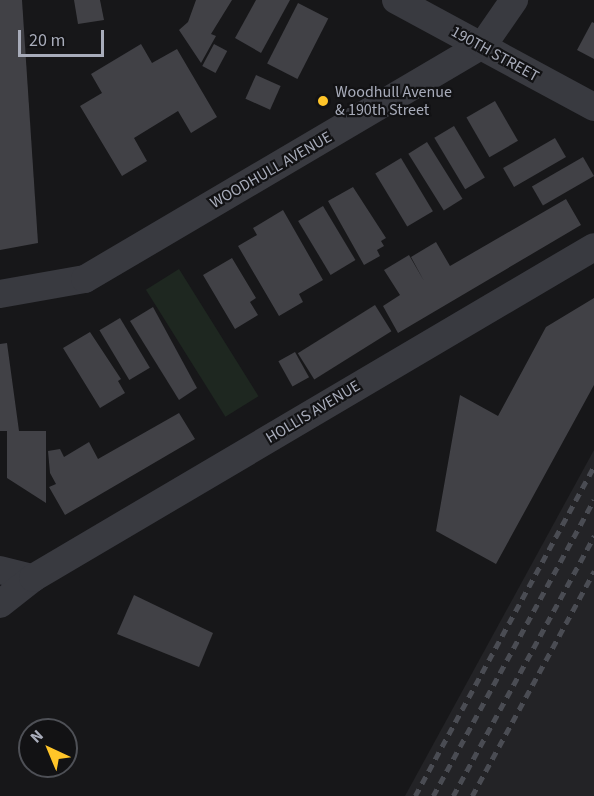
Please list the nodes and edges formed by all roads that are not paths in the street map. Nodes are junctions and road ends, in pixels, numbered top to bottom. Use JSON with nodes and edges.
{"nodes":[{"id":1,"x":396,"y":0,"type":"edge"},
{"id":2,"x":514,"y":0,"type":"edge"},
{"id":3,"x":483,"y":45,"type":"junction"},
{"id":4,"x":594,"y":107,"type":"edge"},
{"id":5,"x":594,"y":247,"type":"edge"},
{"id":6,"x":0,"y":294,"type":"edge"},
{"id":7,"x":0,"y":570,"type":"edge"},
{"id":8,"x":33,"y":578,"type":"junction"},
{"id":9,"x":0,"y":604,"type":"edge"}],
"edges":[{"from":1,"to":3,"type":"street","name":"190TH STREET"},
{"from":2,"to":3,"type":"street","name":"WOODHULL AVENUE"},
{"from":3,"to":4,"type":"street","name":"190TH STREET"},
{"from":3,"to":6,"type":"street","name":"WOODHULL AVENUE"},
{"from":5,"to":8,"type":"street","name":"HOLLIS AVENUE"},
{"from":7,"to":8,"type":"street"},
{"from":8,"to":9,"type":"street","name":"HOLLIS AVENUE"}]}
